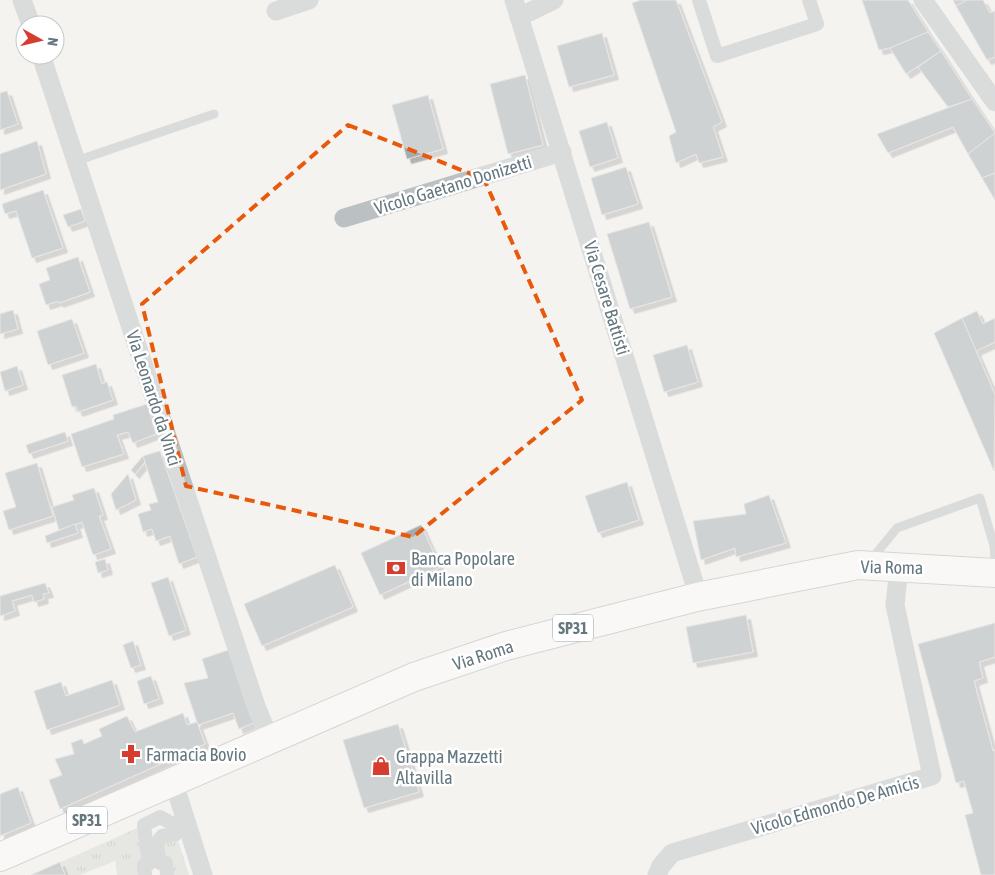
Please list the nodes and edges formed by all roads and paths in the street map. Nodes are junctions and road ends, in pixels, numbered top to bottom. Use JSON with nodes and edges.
{"nodes":[{"id":1,"x":22,"y":0,"type":"edge"},
{"id":2,"x":308,"y":0,"type":"edge"},
{"id":3,"x":554,"y":0,"type":"edge"},
{"id":4,"x":699,"y":0,"type":"edge"},
{"id":5,"x":809,"y":0,"type":"edge"},
{"id":6,"x":923,"y":0,"type":"edge"},
{"id":7,"x":517,"y":8,"type":"edge"},
{"id":8,"x":276,"y":11,"type":"dead end"},
{"id":9,"x":27,"y":15,"type":"edge"},
{"id":10,"x":43,"y":65,"type":"edge"},
{"id":11,"x":992,"y":91,"type":"edge"},
{"id":12,"x":214,"y":114,"type":"dead end"},
{"id":13,"x":562,"y":152,"type":"junction"},
{"id":14,"x":76,"y":160,"type":"junction"},
{"id":15,"x":344,"y":218,"type":"dead end"},
{"id":16,"x":995,"y":559,"type":"edge"},
{"id":17,"x":868,"y":564,"type":"junction"},
{"id":18,"x":898,"y":566,"type":"junction"},
{"id":19,"x":995,"y":573,"type":"edge"},
{"id":20,"x":697,"y":597,"type":"junction"},
{"id":21,"x":270,"y":740,"type":"junction"},
{"id":22,"x":174,"y":783,"type":"junction"},
{"id":23,"x":0,"y":857,"type":"edge"},
{"id":24,"x":145,"y":875,"type":"edge"},
{"id":25,"x":167,"y":875,"type":"edge"},
{"id":26,"x":203,"y":875,"type":"edge"},
{"id":27,"x":657,"y":875,"type":"edge"}],
"edges":[{"from":1,"to":9,"type":"street"},
{"from":2,"to":8,"type":"street"},
{"from":3,"to":7,"type":"street"},
{"from":4,"to":5,"type":"street"},
{"from":6,"to":11,"type":"street"},
{"from":7,"to":13,"type":"street","name":"Via Cesare Battisti"},
{"from":10,"to":14,"type":"street","name":"Via Leonardo da Vinci"},
{"from":12,"to":14,"type":"lane"},
{"from":13,"to":15,"type":"street","name":"Vicolo Gaetano Donizetti"},
{"from":13,"to":20,"type":"street","name":"Via Cesare Battisti"},
{"from":14,"to":21,"type":"street","name":"Via Leonardo da Vinci"},
{"from":16,"to":17,"type":"lane"},
{"from":17,"to":18,"type":"main road","name":"Via Roma","number":"SP31"},
{"from":17,"to":20,"type":"main road","name":"Via Roma","number":"SP31"},
{"from":18,"to":19,"type":"main road","name":"Via Roma","number":"SP31"},
{"from":18,"to":27,"type":"street","name":"Vicolo Edmondo De Amicis"},
{"from":20,"to":21,"type":"main road","name":"Via Roma","number":"SP31"},
{"from":21,"to":22,"type":"main road","name":"Via Roma","number":"SP31"},
{"from":22,"to":23,"type":"main road","name":"Via Roma","number":"SP31"},
{"from":22,"to":26,"type":"street"},
{"from":24,"to":25,"type":"street"}]}
